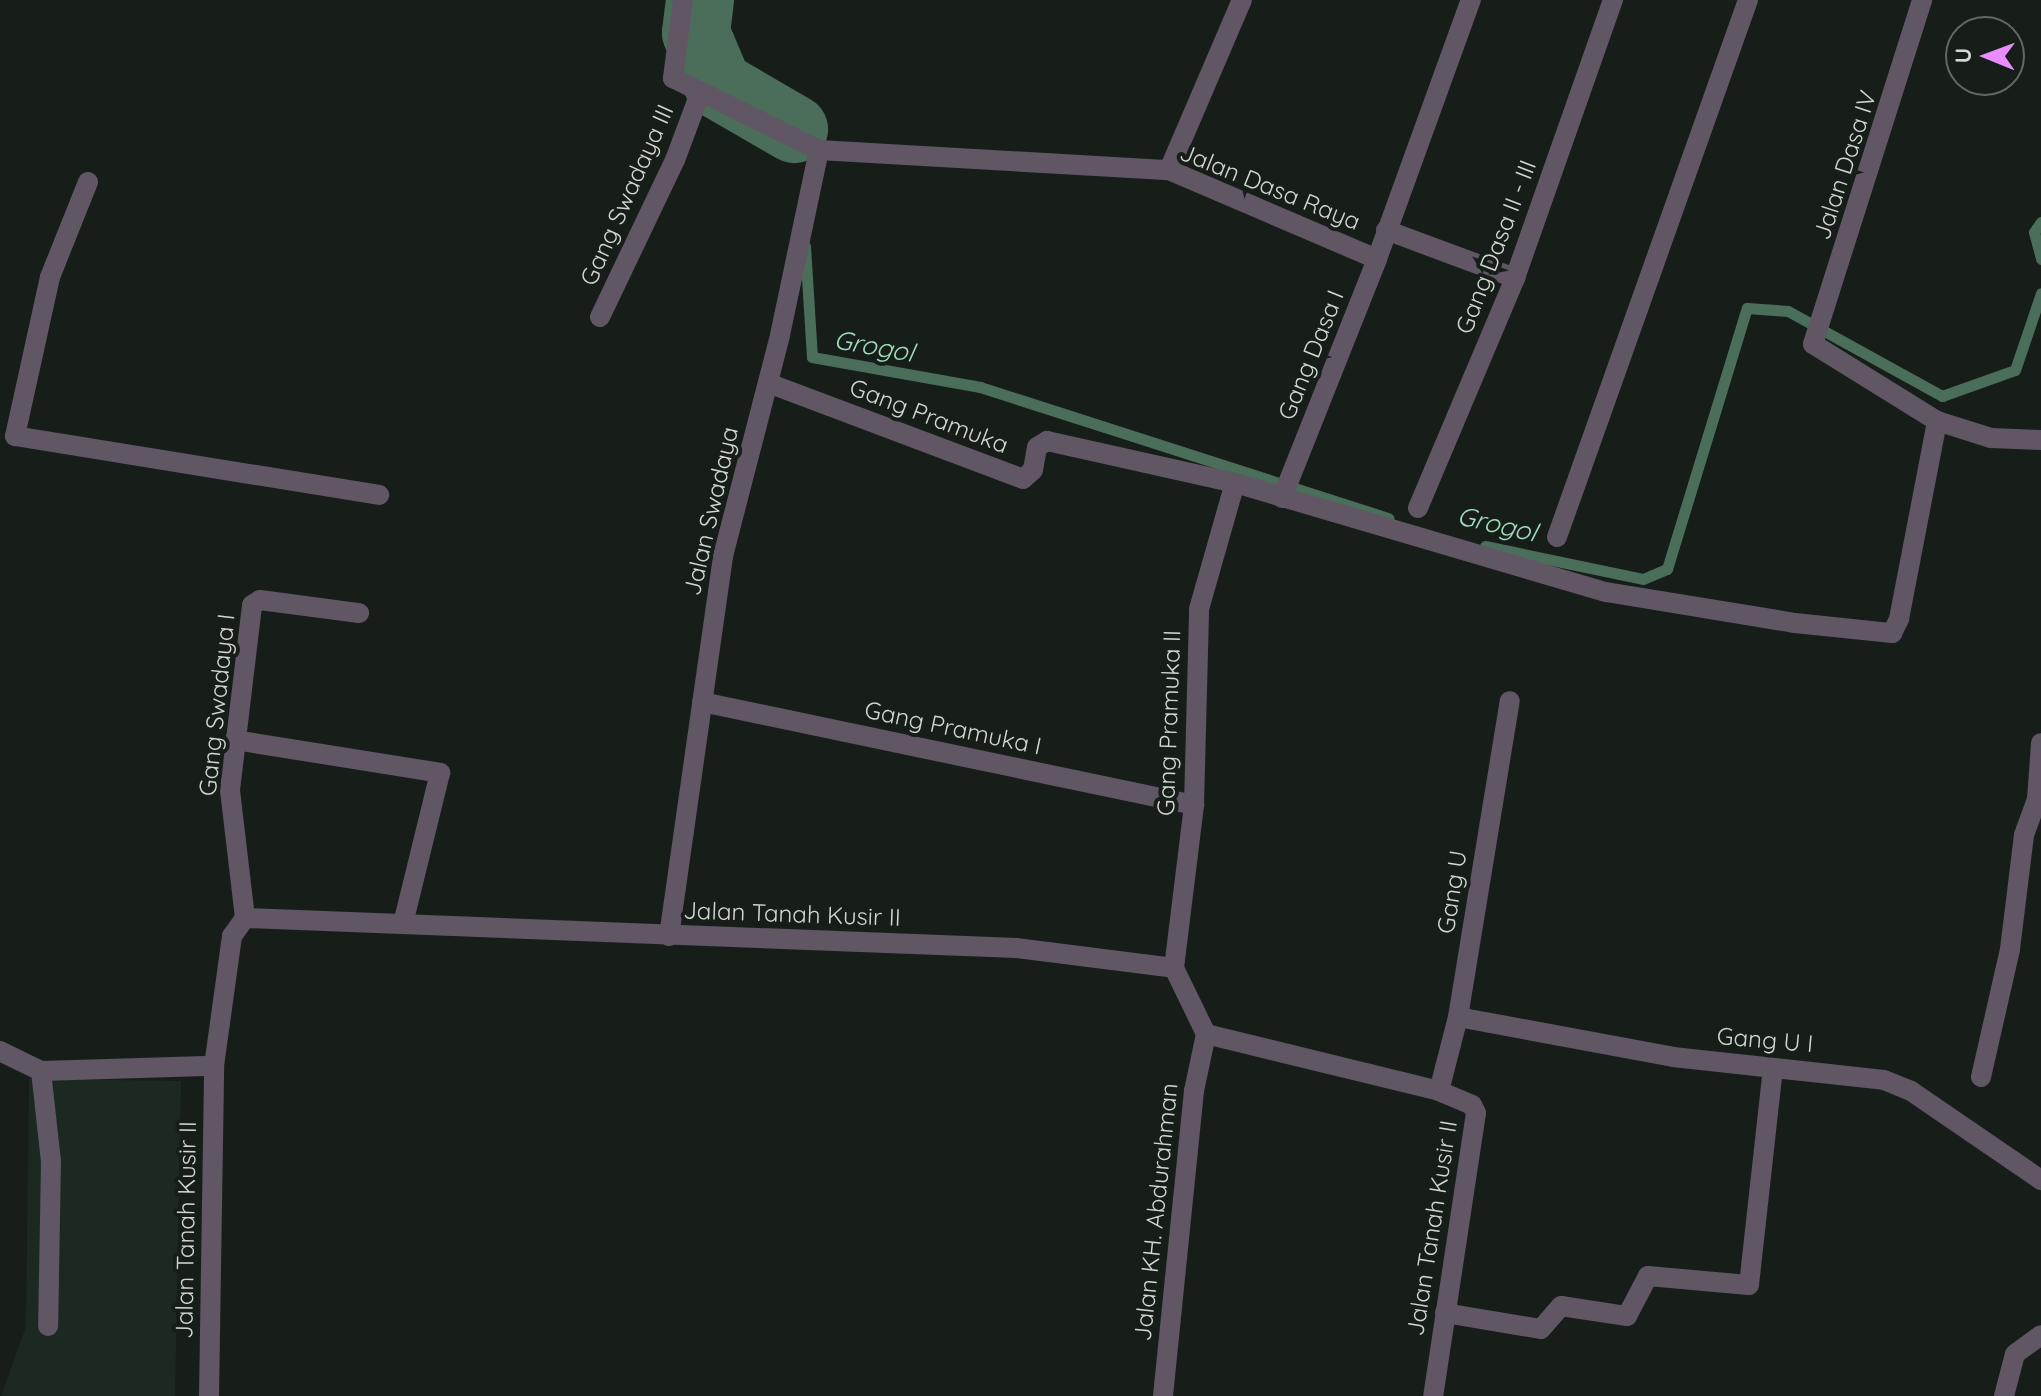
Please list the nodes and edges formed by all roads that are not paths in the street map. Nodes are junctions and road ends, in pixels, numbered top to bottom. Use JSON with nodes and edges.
{"nodes":[{"id":1,"x":683,"y":0,"type":"edge"},
{"id":2,"x":1242,"y":0,"type":"edge"},
{"id":3,"x":1471,"y":0,"type":"edge"},
{"id":4,"x":1613,"y":0,"type":"edge"},
{"id":5,"x":1748,"y":0,"type":"edge"},
{"id":6,"x":1922,"y":0,"type":"edge"},
{"id":7,"x":700,"y":93,"type":"junction"},
{"id":8,"x":819,"y":150,"type":"junction"},
{"id":9,"x":1169,"y":170,"type":"junction"},
{"id":10,"x":88,"y":182,"type":"dead end"},
{"id":11,"x":1386,"y":230,"type":"junction"},
{"id":12,"x":1377,"y":259,"type":"junction"},
{"id":13,"x":1515,"y":278,"type":"junction"},
{"id":14,"x":600,"y":317,"type":"dead end"},
{"id":15,"x":768,"y":383,"type":"junction"},
{"id":16,"x":1937,"y":421,"type":"junction"},
{"id":17,"x":7,"y":435,"type":"edge"},
{"id":18,"x":2041,"y":440,"type":"edge"},
{"id":19,"x":1235,"y":483,"type":"junction"},
{"id":20,"x":1287,"y":486,"type":"junction"},
{"id":21,"x":379,"y":495,"type":"dead end"},
{"id":22,"x":1418,"y":508,"type":"dead end"},
{"id":23,"x":1557,"y":537,"type":"dead end"},
{"id":24,"x":359,"y":613,"type":"dead end"},
{"id":25,"x":1510,"y":701,"type":"dead end"},
{"id":26,"x":702,"y":702,"type":"junction"},
{"id":27,"x":235,"y":740,"type":"junction"},
{"id":28,"x":2041,"y":743,"type":"edge"},
{"id":29,"x":1194,"y":805,"type":"junction"},
{"id":30,"x":245,"y":918,"type":"junction"},
{"id":31,"x":403,"y":924,"type":"junction"},
{"id":32,"x":669,"y":936,"type":"junction"},
{"id":33,"x":1174,"y":968,"type":"junction"},
{"id":34,"x":1458,"y":1017,"type":"junction"},
{"id":35,"x":1206,"y":1034,"type":"junction"},
{"id":36,"x":0,"y":1051,"type":"edge"},
{"id":37,"x":214,"y":1066,"type":"junction"},
{"id":38,"x":1773,"y":1068,"type":"junction"},
{"id":39,"x":41,"y":1071,"type":"junction"},
{"id":40,"x":1981,"y":1077,"type":"dead end"},
{"id":41,"x":1439,"y":1091,"type":"junction"},
{"id":42,"x":2041,"y":1180,"type":"edge"},
{"id":43,"x":1445,"y":1313,"type":"junction"},
{"id":44,"x":48,"y":1326,"type":"dead end"},
{"id":45,"x":2041,"y":1335,"type":"edge"},
{"id":46,"x":209,"y":1396,"type":"edge"},
{"id":47,"x":1163,"y":1396,"type":"edge"},
{"id":48,"x":1433,"y":1396,"type":"edge"},
{"id":49,"x":2004,"y":1396,"type":"edge"}],
"edges":[{"from":1,"to":7,"type":"street"},
{"from":2,"to":9,"type":"street"},
{"from":3,"to":11,"type":"street","name":"Jalan Dasa Raya"},
{"from":4,"to":13,"type":"street","name":"Gang Dasa II - III"},
{"from":5,"to":23,"type":"street"},
{"from":6,"to":16,"type":"street","name":"Jalan Dasa IV"},
{"from":7,"to":8,"type":"street"},
{"from":7,"to":14,"type":"street","name":"Gang Swadaya III"},
{"from":8,"to":9,"type":"street","name":"Jalan Dasa Raya"},
{"from":8,"to":15,"type":"street","name":"Jalan Swadaya"},
{"from":9,"to":12,"type":"street","name":"Jalan Dasa Raya"},
{"from":10,"to":17,"type":"street"},
{"from":11,"to":12,"type":"street","name":"Jalan Dasa Raya"},
{"from":11,"to":13,"type":"street"},
{"from":12,"to":20,"type":"street","name":"Gang Dasa I"},
{"from":13,"to":22,"type":"street","name":"Gang Dasa II - III"},
{"from":15,"to":19,"type":"street","name":"Gang Pramuka"},
{"from":15,"to":26,"type":"street","name":"Jalan Swadaya"},
{"from":16,"to":18,"type":"street"},
{"from":16,"to":20,"type":"street"},
{"from":17,"to":21,"type":"street"},
{"from":19,"to":20,"type":"street"},
{"from":19,"to":29,"type":"street","name":"Gang Pramuka II"},
{"from":24,"to":27,"type":"street","name":"Gang Swadaya I"},
{"from":25,"to":34,"type":"street","name":"Gang U"},
{"from":26,"to":29,"type":"street","name":"Gang Pramuka I"},
{"from":26,"to":32,"type":"street","name":"Jalan Swadaya"},
{"from":27,"to":30,"type":"street","name":"Gang Swadaya I"},
{"from":27,"to":31,"type":"street"},
{"from":28,"to":40,"type":"street"},
{"from":29,"to":33,"type":"street","name":"Gang Pramuka II"},
{"from":30,"to":31,"type":"street","name":"Jalan Tanah Kusir II"},
{"from":30,"to":37,"type":"street","name":"Jalan Tanah Kusir II"},
{"from":31,"to":32,"type":"street","name":"Jalan Tanah Kusir II"},
{"from":32,"to":33,"type":"street","name":"Jalan Tanah Kusir II"},
{"from":33,"to":35,"type":"street"},
{"from":34,"to":38,"type":"street","name":"Gang U I"},
{"from":34,"to":41,"type":"street","name":"Gang U"},
{"from":35,"to":41,"type":"street","name":"Jalan Tanah Kusir II"},
{"from":35,"to":47,"type":"street","name":"Jalan KH. Abdurahman"},
{"from":36,"to":39,"type":"street"},
{"from":37,"to":39,"type":"street"},
{"from":37,"to":46,"type":"street","name":"Jalan Tanah Kusir II"},
{"from":38,"to":42,"type":"street","name":"Gang U I"},
{"from":38,"to":43,"type":"street"},
{"from":39,"to":44,"type":"street"},
{"from":41,"to":43,"type":"street","name":"Jalan Tanah Kusir II"},
{"from":43,"to":48,"type":"street","name":"Jalan Tanah Kusir II"},
{"from":45,"to":49,"type":"street"}]}
